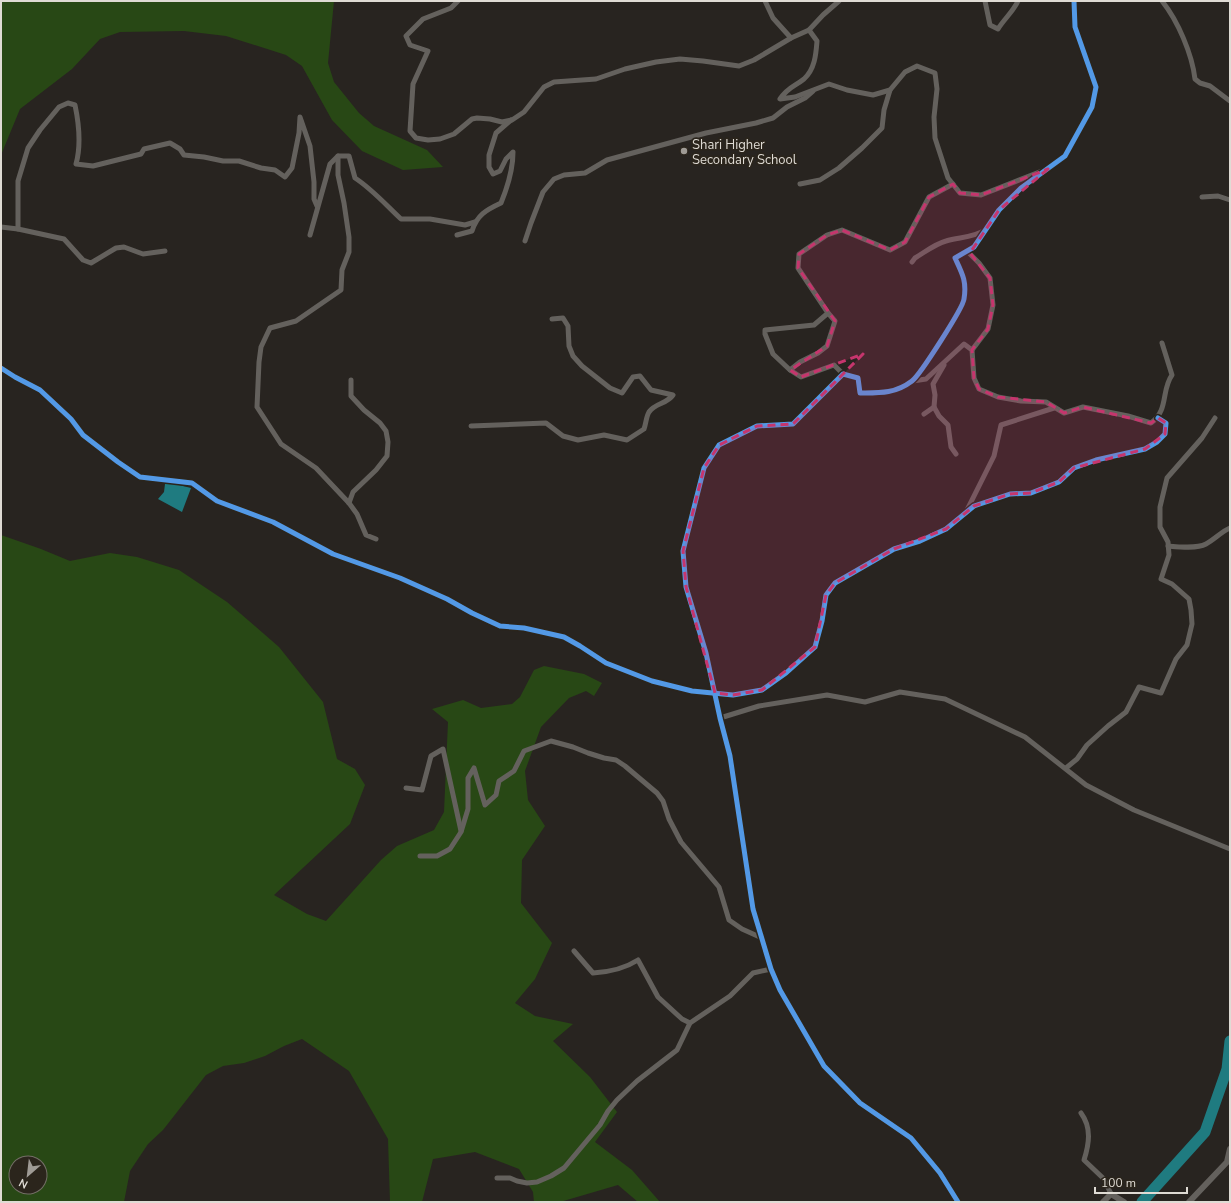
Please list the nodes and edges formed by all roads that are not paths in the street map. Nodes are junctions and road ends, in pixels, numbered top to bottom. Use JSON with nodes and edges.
{"nodes":[{"id":1,"x":458,"y":1,"type":"edge"},
{"id":2,"x":765,"y":1,"type":"edge"},
{"id":3,"x":839,"y":1,"type":"edge"},
{"id":4,"x":985,"y":1,"type":"edge"},
{"id":5,"x":1018,"y":1,"type":"edge"},
{"id":6,"x":1074,"y":1,"type":"edge"},
{"id":7,"x":1162,"y":1,"type":"edge"},
{"id":8,"x":809,"y":30,"type":"junction"},
{"id":9,"x":791,"y":38,"type":"junction"},
{"id":10,"x":816,"y":88,"type":"junction"},
{"id":11,"x":890,"y":90,"type":"junction"},
{"id":12,"x":1230,"y":101,"type":"edge"},
{"id":13,"x":512,"y":120,"type":"junction"},
{"id":14,"x":338,"y":156,"type":"junction"},
{"id":15,"x":1048,"y":169,"type":"junction"},
{"id":16,"x":800,"y":184,"type":"dead end"},
{"id":17,"x":953,"y":184,"type":"junction"},
{"id":18,"x":1202,"y":197,"type":"dead end"},
{"id":19,"x":1230,"y":200,"type":"edge"},
{"id":20,"x":317,"y":206,"type":"junction"},
{"id":21,"x":475,"y":222,"type":"junction"},
{"id":22,"x":1,"y":227,"type":"edge"},
{"id":23,"x":18,"y":229,"type":"junction"},
{"id":24,"x":986,"y":230,"type":"junction"},
{"id":25,"x":310,"y":235,"type":"dead end"},
{"id":26,"x":457,"y":235,"type":"dead end"},
{"id":27,"x":525,"y":241,"type":"dead end"},
{"id":28,"x":165,"y":251,"type":"dead end"},
{"id":29,"x":968,"y":251,"type":"junction"},
{"id":30,"x":912,"y":262,"type":"dead end"},
{"id":31,"x":828,"y":314,"type":"junction"},
{"id":32,"x":552,"y":319,"type":"dead end"},
{"id":33,"x":1162,"y":343,"type":"dead end"},
{"id":34,"x":972,"y":350,"type":"junction"},
{"id":35,"x":949,"y":357,"type":"junction"},
{"id":36,"x":1,"y":368,"type":"edge"},
{"id":37,"x":790,"y":370,"type":"junction"},
{"id":38,"x":843,"y":374,"type":"junction"},
{"id":39,"x":351,"y":380,"type":"dead end"},
{"id":40,"x":913,"y":381,"type":"junction"},
{"id":41,"x":934,"y":407,"type":"junction"},
{"id":42,"x":1054,"y":408,"type":"junction"},
{"id":43,"x":924,"y":414,"type":"dead end"},
{"id":44,"x":1158,"y":418,"type":"junction"},
{"id":45,"x":1215,"y":418,"type":"dead end"},
{"id":46,"x":471,"y":426,"type":"dead end"},
{"id":47,"x":956,"y":454,"type":"dead end"},
{"id":48,"x":349,"y":503,"type":"junction"},
{"id":49,"x":965,"y":514,"type":"junction"},
{"id":50,"x":1230,"y":528,"type":"edge"},
{"id":51,"x":376,"y":539,"type":"dead end"},
{"id":52,"x":1168,"y":546,"type":"junction"},
{"id":53,"x":714,"y":693,"type":"junction"},
{"id":54,"x":720,"y":718,"type":"junction"},
{"id":55,"x":1066,"y":768,"type":"junction"},
{"id":56,"x":406,"y":788,"type":"dead end"},
{"id":57,"x":461,"y":832,"type":"junction"},
{"id":58,"x":1230,"y":849,"type":"edge"},
{"id":59,"x":420,"y":856,"type":"dead end"},
{"id":60,"x":762,"y":938,"type":"junction"},
{"id":61,"x":574,"y":951,"type":"dead end"},
{"id":62,"x":771,"y":969,"type":"junction"},
{"id":63,"x":690,"y":1023,"type":"junction"},
{"id":64,"x":1081,"y":1113,"type":"dead end"},
{"id":65,"x":1230,"y":1149,"type":"edge"},
{"id":66,"x":497,"y":1178,"type":"dead end"},
{"id":67,"x":1111,"y":1194,"type":"junction"},
{"id":68,"x":958,"y":1202,"type":"edge"},
{"id":69,"x":1103,"y":1202,"type":"edge"},
{"id":70,"x":1124,"y":1202,"type":"edge"},
{"id":71,"x":1188,"y":1202,"type":"edge"}],
"edges":[{"from":1,"to":13,"type":"street"},
{"from":2,"to":9,"type":"street"},
{"from":3,"to":8,"type":"street"},
{"from":4,"to":5,"type":"street"},
{"from":6,"to":15,"type":"street"},
{"from":7,"to":12,"type":"street"},
{"from":8,"to":9,"type":"street"},
{"from":8,"to":10,"type":"street"},
{"from":9,"to":13,"type":"street"},
{"from":10,"to":11,"type":"street"},
{"from":10,"to":27,"type":"street"},
{"from":11,"to":16,"type":"street"},
{"from":11,"to":17,"type":"street"},
{"from":13,"to":21,"type":"street"},
{"from":14,"to":20,"type":"street"},
{"from":14,"to":21,"type":"street"},
{"from":14,"to":48,"type":"street"},
{"from":15,"to":17,"type":"street"},
{"from":15,"to":24,"type":"street"},
{"from":17,"to":31,"type":"street"},
{"from":18,"to":19,"type":"street"},
{"from":20,"to":23,"type":"street"},
{"from":20,"to":25,"type":"street"},
{"from":21,"to":26,"type":"street"},
{"from":22,"to":23,"type":"street"},
{"from":23,"to":28,"type":"street"},
{"from":24,"to":29,"type":"street"},
{"from":24,"to":30,"type":"street"},
{"from":29,"to":34,"type":"street"},
{"from":29,"to":40,"type":"street"},
{"from":31,"to":37,"type":"street"},
{"from":31,"to":37,"type":"street"},
{"from":32,"to":46,"type":"street"},
{"from":33,"to":44,"type":"street"},
{"from":34,"to":35,"type":"street"},
{"from":34,"to":42,"type":"street"},
{"from":35,"to":40,"type":"street"},
{"from":35,"to":41,"type":"street"},
{"from":36,"to":53,"type":"street"},
{"from":37,"to":38,"type":"street"},
{"from":38,"to":40,"type":"street"},
{"from":38,"to":53,"type":"street"},
{"from":39,"to":48,"type":"street"},
{"from":41,"to":43,"type":"street"},
{"from":41,"to":47,"type":"street"},
{"from":42,"to":44,"type":"street"},
{"from":42,"to":49,"type":"street"},
{"from":44,"to":49,"type":"street"},
{"from":45,"to":52,"type":"street"},
{"from":48,"to":51,"type":"street"},
{"from":49,"to":53,"type":"street"},
{"from":50,"to":52,"type":"street"},
{"from":52,"to":55,"type":"street"},
{"from":53,"to":54,"type":"street"},
{"from":54,"to":55,"type":"street"},
{"from":54,"to":60,"type":"street"},
{"from":55,"to":58,"type":"street"},
{"from":56,"to":57,"type":"street"},
{"from":57,"to":59,"type":"street"},
{"from":57,"to":60,"type":"street"},
{"from":60,"to":62,"type":"street"},
{"from":61,"to":63,"type":"street"},
{"from":62,"to":63,"type":"street"},
{"from":62,"to":68,"type":"street"},
{"from":63,"to":66,"type":"street"},
{"from":64,"to":67,"type":"street"},
{"from":65,"to":71,"type":"street"},
{"from":67,"to":69,"type":"street"},
{"from":67,"to":70,"type":"street"}]}
